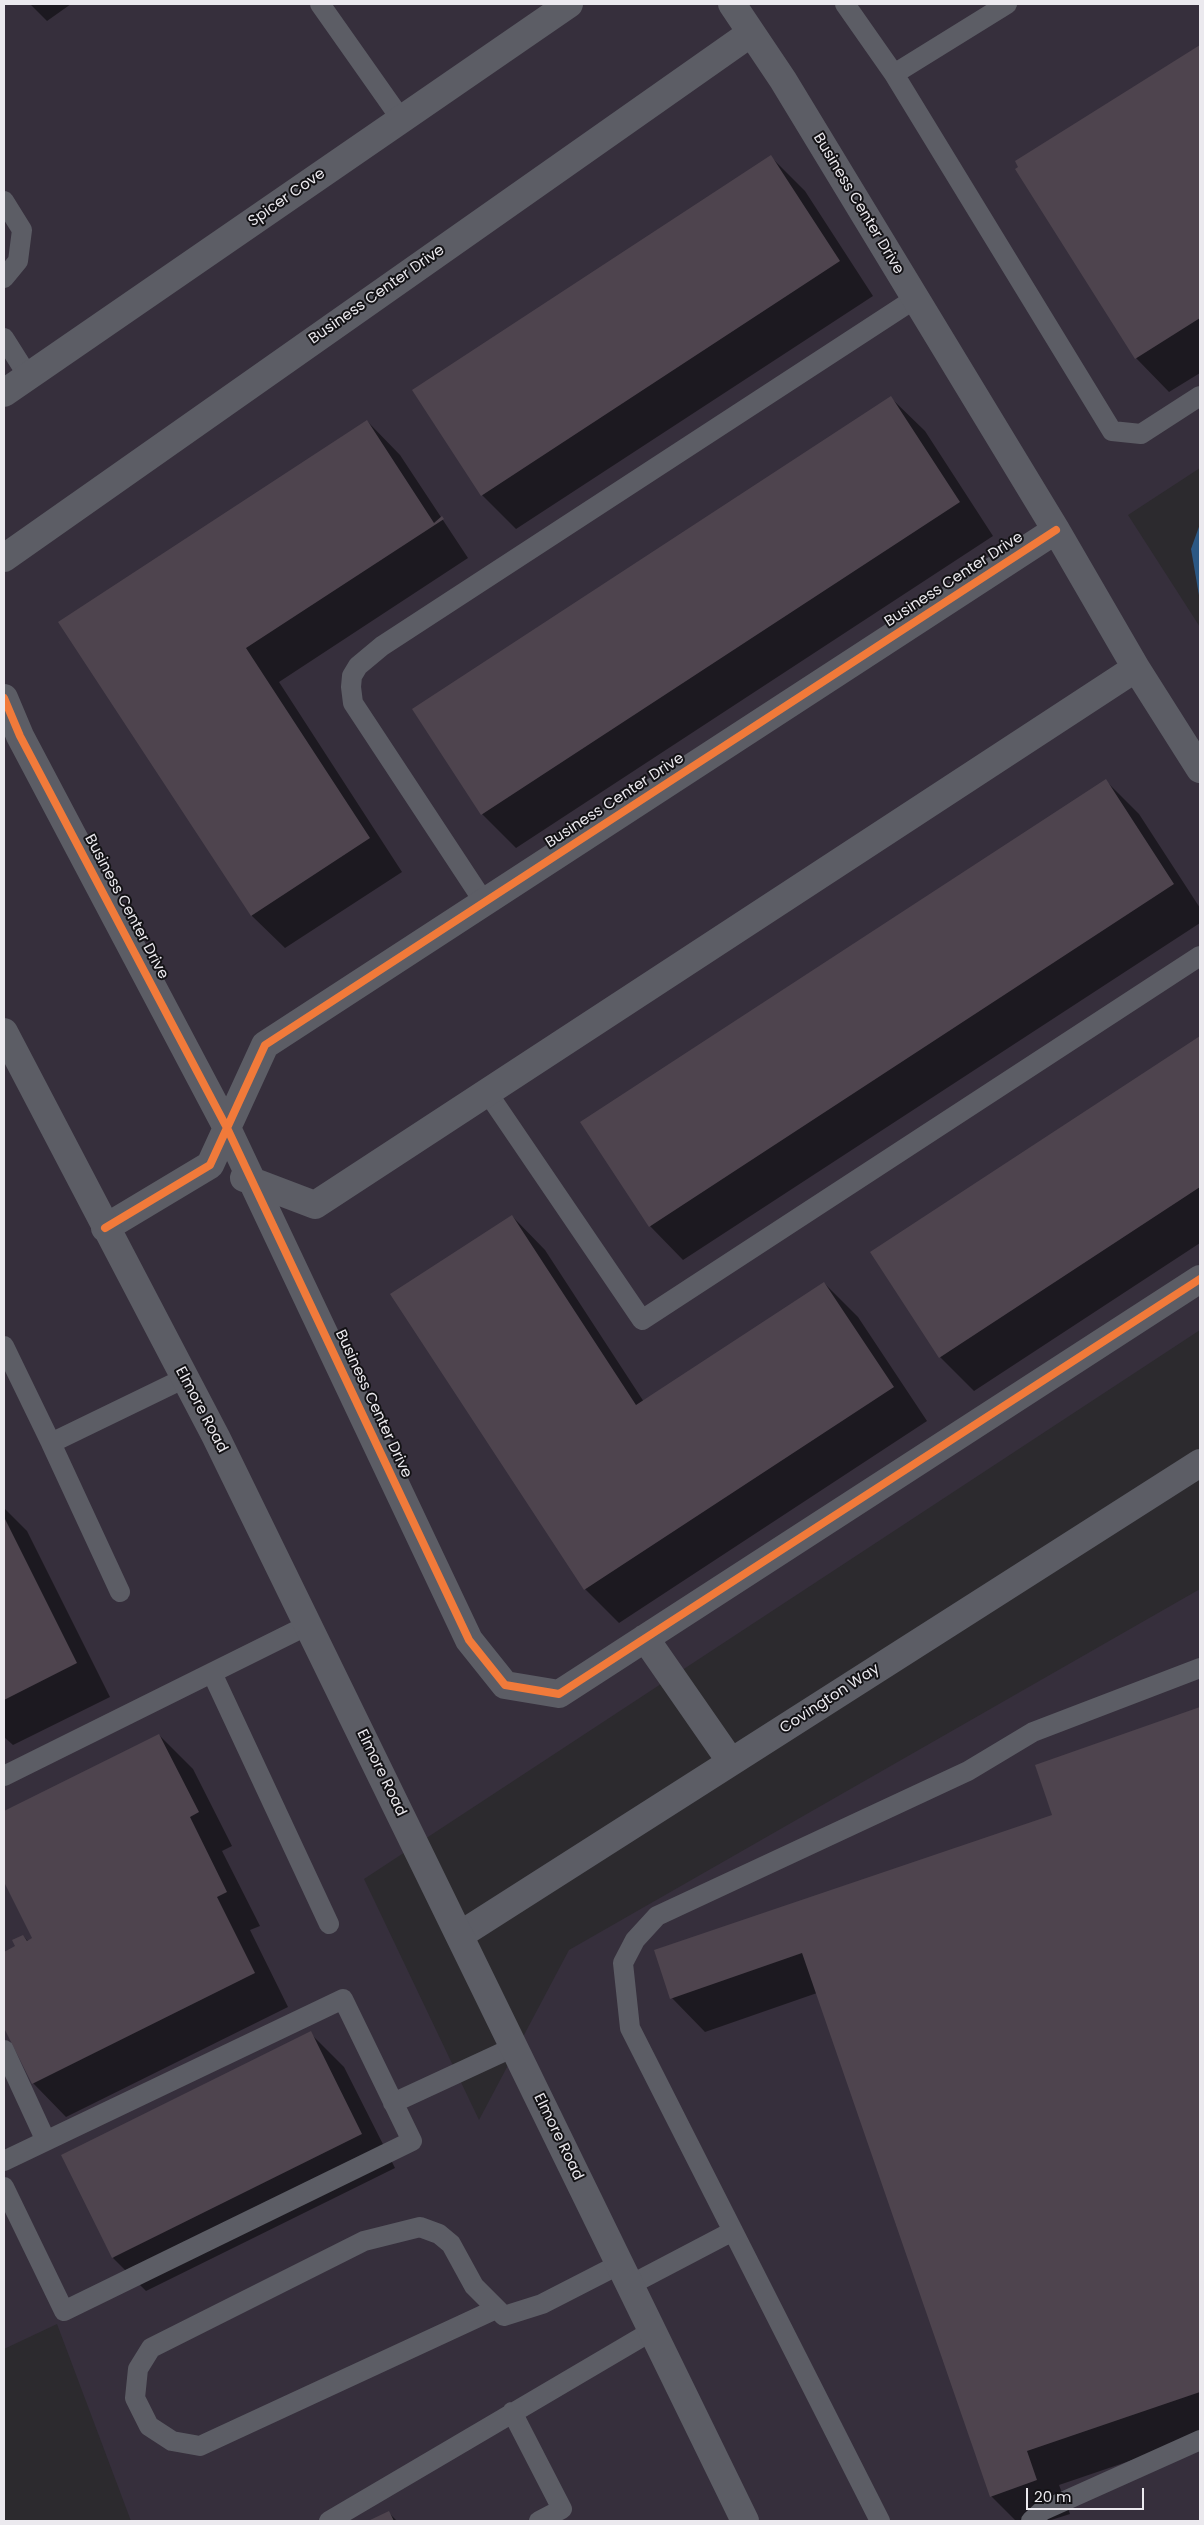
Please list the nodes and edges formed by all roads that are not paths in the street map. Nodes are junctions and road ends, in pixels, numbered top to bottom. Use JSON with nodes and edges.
{"nodes":[{"id":1,"x":320,"y":4,"type":"edge"},
{"id":2,"x":569,"y":4,"type":"edge"},
{"id":3,"x":732,"y":4,"type":"edge"},
{"id":4,"x":845,"y":4,"type":"edge"},
{"id":5,"x":1007,"y":4,"type":"edge"},
{"id":6,"x":751,"y":33,"type":"junction"},
{"id":7,"x":894,"y":74,"type":"junction"},
{"id":8,"x":401,"y":119,"type":"junction"},
{"id":9,"x":4,"y":202,"type":"edge"},
{"id":10,"x":4,"y":278,"type":"edge"},
{"id":11,"x":916,"y":298,"type":"junction"},
{"id":12,"x":4,"y":338,"type":"edge"},
{"id":13,"x":28,"y":376,"type":"junction"},
{"id":14,"x":4,"y":393,"type":"edge"},
{"id":15,"x":1200,"y":396,"type":"edge"},
{"id":16,"x":1056,"y":530,"type":"junction"},
{"id":17,"x":4,"y":558,"type":"edge"},
{"id":18,"x":1136,"y":668,"type":"junction"},
{"id":19,"x":4,"y":698,"type":"edge"},
{"id":20,"x":1200,"y":769,"type":"edge"},
{"id":21,"x":484,"y":902,"type":"junction"},
{"id":22,"x":1200,"y":956,"type":"edge"},
{"id":23,"x":4,"y":1032,"type":"edge"},
{"id":24,"x":487,"y":1092,"type":"junction"},
{"id":25,"x":227,"y":1128,"type":"junction"},
{"id":26,"x":210,"y":1165,"type":"junction"},
{"id":27,"x":252,"y":1181,"type":"junction"},
{"id":28,"x":105,"y":1228,"type":"junction"},
{"id":29,"x":1200,"y":1279,"type":"edge"},
{"id":30,"x":4,"y":1346,"type":"edge"},
{"id":31,"x":185,"y":1378,"type":"junction"},
{"id":32,"x":51,"y":1442,"type":"junction"},
{"id":33,"x":1200,"y":1463,"type":"edge"},
{"id":34,"x":120,"y":1592,"type":"dead end"},
{"id":35,"x":308,"y":1626,"type":"junction"},
{"id":36,"x":645,"y":1638,"type":"junction"},
{"id":37,"x":1200,"y":1668,"type":"edge"},
{"id":38,"x":212,"y":1673,"type":"junction"},
{"id":39,"x":732,"y":1762,"type":"junction"},
{"id":40,"x":4,"y":1776,"type":"edge"},
{"id":41,"x":329,"y":1924,"type":"dead end"},
{"id":42,"x":460,"y":1935,"type":"junction"},
{"id":43,"x":514,"y":2047,"type":"junction"},
{"id":44,"x":4,"y":2050,"type":"edge"},
{"id":45,"x":393,"y":2103,"type":"junction"},
{"id":46,"x":46,"y":2141,"type":"junction"},
{"id":47,"x":4,"y":2161,"type":"edge"},
{"id":48,"x":4,"y":2187,"type":"edge"},
{"id":49,"x":733,"y":2231,"type":"junction"},
{"id":50,"x":625,"y":2274,"type":"junction"},
{"id":51,"x":496,"y":2309,"type":"junction"},
{"id":52,"x":652,"y":2331,"type":"junction"},
{"id":53,"x":512,"y":2412,"type":"junction"},
{"id":54,"x":1200,"y":2440,"type":"edge"},
{"id":55,"x":329,"y":2521,"type":"edge"},
{"id":56,"x":539,"y":2521,"type":"edge"},
{"id":57,"x":745,"y":2521,"type":"edge"},
{"id":58,"x":880,"y":2521,"type":"edge"},
{"id":59,"x":1032,"y":2521,"type":"edge"}],
"edges":[{"from":1,"to":8,"type":"lane"},
{"from":2,"to":8,"type":"street","name":"Spicer Cove"},
{"from":3,"to":6,"type":"street","name":"Business Center Drive"},
{"from":4,"to":7,"type":"lane"},
{"from":5,"to":7,"type":"lane"},
{"from":6,"to":11,"type":"street","name":"Business Center Drive"},
{"from":6,"to":17,"type":"street","name":"Business Center Drive"},
{"from":7,"to":15,"type":"lane"},
{"from":8,"to":13,"type":"street","name":"Spicer Cove"},
{"from":9,"to":10,"type":"lane"},
{"from":11,"to":16,"type":"street","name":"Business Center Drive"},
{"from":11,"to":21,"type":"lane"},
{"from":12,"to":13,"type":"lane"},
{"from":13,"to":14,"type":"street","name":"Spicer Cove"},
{"from":16,"to":18,"type":"street","name":"Business Center Drive"},
{"from":16,"to":21,"type":"street","name":"Business Center Drive"},
{"from":18,"to":20,"type":"street","name":"Business Center Drive"},
{"from":18,"to":24,"type":"street"},
{"from":19,"to":25,"type":"street","name":"Business Center Drive"},
{"from":21,"to":25,"type":"street","name":"Business Center Drive"},
{"from":22,"to":24,"type":"lane"},
{"from":23,"to":28,"type":"street","name":"Elmore Road"},
{"from":24,"to":27,"type":"street"},
{"from":25,"to":26,"type":"street","name":"Business Center Drive"},
{"from":25,"to":27,"type":"street","name":"Business Center Drive"},
{"from":26,"to":27,"type":"street"},
{"from":26,"to":28,"type":"street"},
{"from":27,"to":36,"type":"street","name":"Business Center Drive"},
{"from":28,"to":31,"type":"street","name":"Elmore Road"},
{"from":29,"to":36,"type":"street"},
{"from":30,"to":32,"type":"lane"},
{"from":31,"to":32,"type":"lane"},
{"from":31,"to":35,"type":"street","name":"Elmore Road"},
{"from":32,"to":34,"type":"lane"},
{"from":33,"to":39,"type":"street","name":"Covington Way"},
{"from":35,"to":38,"type":"lane"},
{"from":35,"to":42,"type":"street","name":"Elmore Road"},
{"from":36,"to":39,"type":"street"},
{"from":37,"to":49,"type":"lane"},
{"from":38,"to":40,"type":"lane"},
{"from":38,"to":41,"type":"lane"},
{"from":39,"to":42,"type":"street","name":"Covington Way"},
{"from":42,"to":43,"type":"street","name":"Elmore Road"},
{"from":43,"to":45,"type":"lane"},
{"from":43,"to":50,"type":"street","name":"Elmore Road"},
{"from":44,"to":46,"type":"lane"},
{"from":45,"to":46,"type":"lane"},
{"from":45,"to":48,"type":"lane"},
{"from":46,"to":47,"type":"lane"},
{"from":49,"to":50,"type":"lane"},
{"from":49,"to":58,"type":"lane"},
{"from":50,"to":51,"type":"lane"},
{"from":50,"to":52,"type":"street","name":"Elmore Road"},
{"from":51,"to":51,"type":"lane"},
{"from":52,"to":53,"type":"lane"},
{"from":52,"to":57,"type":"street","name":"Elmore Road"},
{"from":53,"to":55,"type":"lane"},
{"from":53,"to":56,"type":"lane"},
{"from":54,"to":59,"type":"lane"}]}
